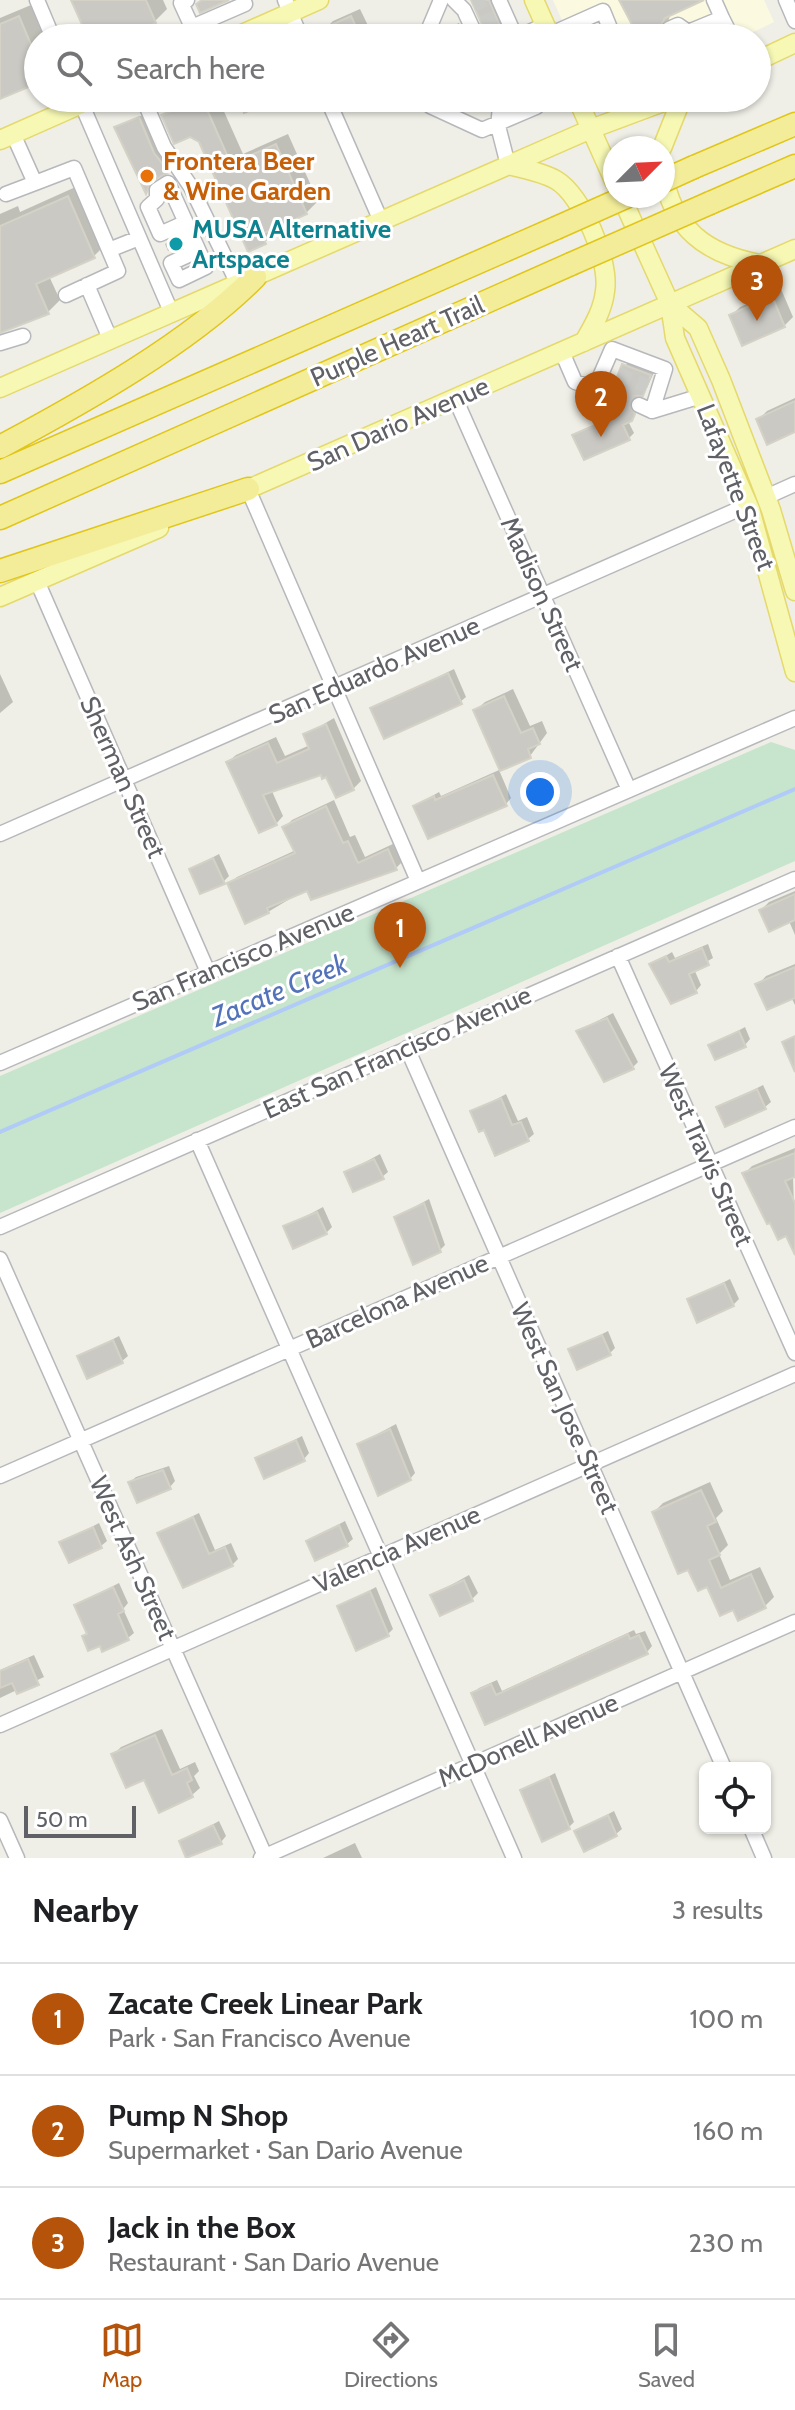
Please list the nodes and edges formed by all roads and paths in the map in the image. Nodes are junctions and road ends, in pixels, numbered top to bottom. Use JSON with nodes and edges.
{"nodes":[{"id":1,"x":37,"y":0,"type":"edge"},
{"id":2,"x":187,"y":0,"type":"edge"},
{"id":3,"x":319,"y":0,"type":"edge"},
{"id":4,"x":441,"y":0,"type":"edge"},
{"id":5,"x":534,"y":0,"type":"edge"},
{"id":6,"x":714,"y":0,"type":"edge"},
{"id":7,"x":786,"y":0,"type":"edge"},
{"id":8,"x":244,"y":2,"type":"edge"},
{"id":9,"x":464,"y":5,"type":"edge"},
{"id":10,"x":288,"y":6,"type":"edge"},
{"id":11,"x":603,"y":6,"type":"edge"},
{"id":12,"x":722,"y":18,"type":"junction"},
{"id":13,"x":795,"y":21,"type":"edge"},
{"id":14,"x":47,"y":24,"type":"edge"},
{"id":15,"x":190,"y":24,"type":"edge"},
{"id":16,"x":209,"y":24,"type":"edge"},
{"id":17,"x":254,"y":24,"type":"edge"},
{"id":18,"x":262,"y":24,"type":"edge"},
{"id":19,"x":431,"y":24,"type":"edge"},
{"id":20,"x":474,"y":24,"type":"edge"},
{"id":21,"x":544,"y":24,"type":"edge"},
{"id":22,"x":584,"y":24,"type":"edge"},
{"id":23,"x":710,"y":24,"type":"edge"},
{"id":24,"x":725,"y":24,"type":"edge"},
{"id":25,"x":795,"y":43,"type":"edge"},
{"id":26,"x":771,"y":54,"type":"edge"},
{"id":27,"x":59,"y":112,"type":"edge"},
{"id":28,"x":90,"y":112,"type":"edge"},
{"id":29,"x":149,"y":112,"type":"edge"},
{"id":30,"x":333,"y":112,"type":"edge"},
{"id":31,"x":443,"y":112,"type":"edge"},
{"id":32,"x":500,"y":112,"type":"edge"},
{"id":33,"x":526,"y":112,"type":"edge"},
{"id":34,"x":583,"y":112,"type":"edge"},
{"id":35,"x":628,"y":112,"type":"edge"},
{"id":36,"x":676,"y":112,"type":"edge"},
{"id":37,"x":795,"y":124,"type":"edge"},
{"id":38,"x":498,"y":126,"type":"junction"},
{"id":39,"x":591,"y":129,"type":"junction"},
{"id":40,"x":667,"y":136,"type":"edge"},
{"id":41,"x":6,"y":137,"type":"edge"},
{"id":42,"x":603,"y":156,"type":"edge"},
{"id":43,"x":508,"y":165,"type":"junction"},
{"id":44,"x":795,"y":166,"type":"edge"},
{"id":45,"x":675,"y":176,"type":"edge"},
{"id":46,"x":35,"y":183,"type":"junction"},
{"id":47,"x":6,"y":194,"type":"dead end"},
{"id":48,"x":603,"y":207,"type":"edge"},
{"id":49,"x":675,"y":207,"type":"edge"},
{"id":50,"x":626,"y":208,"type":"edge"},
{"id":51,"x":381,"y":221,"type":"junction"},
{"id":52,"x":160,"y":234,"type":"joint"},
{"id":53,"x":139,"y":238,"type":"junction"},
{"id":54,"x":795,"y":249,"type":"edge"},
{"id":55,"x":109,"y":250,"type":"junction"},
{"id":56,"x":760,"y":264,"type":"junction"},
{"id":57,"x":246,"y":280,"type":"junction"},
{"id":58,"x":87,"y":285,"type":"junction"},
{"id":59,"x":66,"y":295,"type":"dead end"},
{"id":60,"x":670,"y":304,"type":"junction"},
{"id":61,"x":172,"y":314,"type":"junction"},
{"id":62,"x":23,"y":336,"type":"dead end"},
{"id":63,"x":111,"y":341,"type":"junction"},
{"id":64,"x":584,"y":342,"type":"junction"},
{"id":65,"x":607,"y":342,"type":"junction"},
{"id":66,"x":0,"y":343,"type":"edge"},
{"id":67,"x":562,"y":352,"type":"junction"},
{"id":68,"x":686,"y":362,"type":"junction"},
{"id":69,"x":603,"y":369,"type":"junction"},
{"id":70,"x":665,"y":369,"type":"junction"},
{"id":71,"x":618,"y":374,"type":"tunnel mouth"},
{"id":72,"x":0,"y":388,"type":"edge"},
{"id":73,"x":595,"y":388,"type":"junction"},
{"id":74,"x":610,"y":393,"type":"tunnel mouth"},
{"id":75,"x":701,"y":396,"type":"junction"},
{"id":76,"x":455,"y":398,"type":"junction"},
{"id":77,"x":0,"y":447,"type":"edge"},
{"id":78,"x":0,"y":472,"type":"edge"},
{"id":79,"x":795,"y":484,"type":"edge"},
{"id":80,"x":248,"y":489,"type":"junction"},
{"id":81,"x":766,"y":497,"type":"junction"},
{"id":82,"x":748,"y":505,"type":"junction"},
{"id":83,"x":0,"y":518,"type":"edge"},
{"id":84,"x":0,"y":571,"type":"edge"},
{"id":85,"x":37,"y":581,"type":"junction"},
{"id":86,"x":795,"y":591,"type":"edge"},
{"id":87,"x":542,"y":595,"type":"junction"},
{"id":88,"x":0,"y":597,"type":"edge"},
{"id":89,"x":795,"y":672,"type":"edge"},
{"id":90,"x":334,"y":688,"type":"junction"},
{"id":91,"x":795,"y":718,"type":"edge"},
{"id":92,"x":124,"y":780,"type":"junction"},
{"id":93,"x":629,"y":790,"type":"junction"},
{"id":94,"x":0,"y":834,"type":"edge"},
{"id":95,"x":795,"y":879,"type":"edge"},
{"id":96,"x":418,"y":881,"type":"junction"},
{"id":97,"x":618,"y":956,"type":"junction"},
{"id":98,"x":208,"y":972,"type":"junction"},
{"id":99,"x":407,"y":1048,"type":"junction"},
{"id":100,"x":0,"y":1063,"type":"edge"},
{"id":101,"x":795,"y":1127,"type":"edge"},
{"id":102,"x":197,"y":1140,"type":"junction"},
{"id":103,"x":710,"y":1163,"type":"junction"},
{"id":104,"x":0,"y":1227,"type":"edge"},
{"id":105,"x":499,"y":1256,"type":"junction"},
{"id":106,"x":0,"y":1259,"type":"edge"},
{"id":107,"x":289,"y":1348,"type":"junction"},
{"id":108,"x":795,"y":1353,"type":"edge"},
{"id":109,"x":795,"y":1374,"type":"edge"},
{"id":110,"x":81,"y":1440,"type":"junction"},
{"id":111,"x":590,"y":1464,"type":"junction"},
{"id":112,"x":0,"y":1476,"type":"edge"},
{"id":113,"x":381,"y":1556,"type":"junction"},
{"id":114,"x":795,"y":1622,"type":"edge"},
{"id":115,"x":173,"y":1648,"type":"junction"},
{"id":116,"x":682,"y":1672,"type":"junction"},
{"id":117,"x":0,"y":1725,"type":"edge"},
{"id":118,"x":721,"y":1762,"type":"edge"},
{"id":119,"x":473,"y":1764,"type":"junction"},
{"id":120,"x":0,"y":1820,"type":"edge"},
{"id":121,"x":754,"y":1834,"type":"edge"},
{"id":122,"x":264,"y":1857,"type":"edge"},
{"id":123,"x":17,"y":1858,"type":"edge"},
{"id":124,"x":514,"y":1858,"type":"edge"},
{"id":125,"x":764,"y":1858,"type":"edge"}],
"edges":[{"from":1,"to":14,"type":"street"},
{"from":2,"to":15,"type":"street"},
{"from":3,"to":10,"type":"main road"},
{"from":4,"to":19,"type":"street"},
{"from":5,"to":21,"type":"main road"},
{"from":6,"to":12,"type":"street"},
{"from":7,"to":13,"type":"street"},
{"from":8,"to":16,"type":"street"},
{"from":8,"to":17,"type":"street"},
{"from":9,"to":20,"type":"street"},
{"from":10,"to":18,"type":"main road"},
{"from":11,"to":22,"type":"street"},
{"from":12,"to":23,"type":"street"},
{"from":12,"to":24,"type":"street"},
{"from":25,"to":26,"type":"main road"},
{"from":27,"to":41,"type":"main road"},
{"from":28,"to":53,"type":"street"},
{"from":29,"to":57,"type":"street"},
{"from":30,"to":51,"type":"street"},
{"from":31,"to":38,"type":"street"},
{"from":32,"to":38,"type":"street"},
{"from":33,"to":38,"type":"street"},
{"from":34,"to":39,"type":"main road"},
{"from":35,"to":39,"type":"main road"},
{"from":36,"to":40,"type":"main road"},
{"from":37,"to":45,"type":"highway","bridge":true},
{"from":38,"to":43,"type":"street"},
{"from":39,"to":42,"type":"main road"},
{"from":39,"to":43,"type":"main road"},
{"from":41,"to":46,"type":"street"},
{"from":43,"to":51,"type":"main road"},
{"from":43,"to":64,"type":"main road"},
{"from":44,"to":83,"type":"highway","name":"Purple Heart Trail","bridge":true},
{"from":46,"to":47,"type":"street"},
{"from":46,"to":55,"type":"street"},
{"from":48,"to":78,"type":"highway","name":"Purple Heart Trail","bridge":true},
{"from":49,"to":56,"type":"main road"},
{"from":50,"to":60,"type":"main road","name":"Lafayette Street"},
{"from":51,"to":57,"type":"main road"},
{"from":52,"to":52,"type":"street"},
{"from":53,"to":55,"type":"street"},
{"from":53,"to":61,"type":"street"},
{"from":54,"to":56,"type":"main road","name":"San Dario Avenue"},
{"from":55,"to":58,"type":"street"},
{"from":56,"to":60,"type":"main road","name":"San Dario Avenue"},
{"from":57,"to":61,"type":"main road"},
{"from":57,"to":77,"type":"highway"},
{"from":58,"to":59,"type":"street"},
{"from":58,"to":63,"type":"street"},
{"from":60,"to":65,"type":"main road","name":"San Dario Avenue"},
{"from":60,"to":68,"type":"main road","name":"Lafayette Street"},
{"from":60,"to":81,"type":"main road","name":"Lafayette Street"},
{"from":61,"to":63,"type":"main road"},
{"from":62,"to":66,"type":"street"},
{"from":63,"to":72,"type":"main road"},
{"from":64,"to":65,"type":"main road","name":"San Dario Avenue"},
{"from":64,"to":67,"type":"main road","name":"San Dario Avenue"},
{"from":65,"to":69,"type":"street"},
{"from":65,"to":70,"type":"street"},
{"from":67,"to":73,"type":"street"},
{"from":67,"to":76,"type":"main road","name":"San Dario Avenue"},
{"from":68,"to":70,"type":"street"},
{"from":68,"to":75,"type":"main road","name":"Lafayette Street"},
{"from":69,"to":71,"type":"street"},
{"from":69,"to":73,"type":"street"},
{"from":70,"to":75,"type":"street"},
{"from":73,"to":74,"type":"street"},
{"from":75,"to":82,"type":"main road","name":"Lafayette Street"},
{"from":76,"to":80,"type":"main road","name":"San Dario Avenue"},
{"from":76,"to":87,"type":"street","name":"Madison Street"},
{"from":79,"to":81,"type":"street"},
{"from":80,"to":84,"type":"highway"},
{"from":80,"to":85,"type":"main road","name":"San Dario Avenue"},
{"from":80,"to":90,"type":"street"},
{"from":81,"to":86,"type":"main road","name":"Lafayette Street"},
{"from":82,"to":87,"type":"street","name":"San Eduardo Avenue"},
{"from":82,"to":89,"type":"main road","name":"Lafayette Street"},
{"from":85,"to":88,"type":"main road","name":"San Dario Avenue"},
{"from":85,"to":92,"type":"street","name":"Sherman Street"},
{"from":87,"to":90,"type":"street","name":"San Eduardo Avenue"},
{"from":87,"to":93,"type":"street","name":"Madison Street"},
{"from":90,"to":92,"type":"street","name":"San Eduardo Avenue"},
{"from":90,"to":96,"type":"street"},
{"from":91,"to":93,"type":"street","name":"San Francisco Avenue"},
{"from":92,"to":94,"type":"street","name":"San Eduardo Avenue"},
{"from":92,"to":98,"type":"street","name":"Sherman Street"},
{"from":93,"to":96,"type":"street","name":"San Francisco Avenue"},
{"from":95,"to":97,"type":"street","name":"East San Francisco Avenue"},
{"from":96,"to":98,"type":"street","name":"San Francisco Avenue"},
{"from":97,"to":99,"type":"street","name":"East San Francisco Avenue"},
{"from":97,"to":103,"type":"street","name":"West Travis Street"},
{"from":98,"to":100,"type":"street","name":"San Francisco Avenue"},
{"from":99,"to":102,"type":"street","name":"East San Francisco Avenue"},
{"from":99,"to":105,"type":"street","name":"West San Jose Street"},
{"from":101,"to":103,"type":"street","name":"Barcelona Avenue"},
{"from":102,"to":104,"type":"street","name":"East San Francisco Avenue"},
{"from":102,"to":107,"type":"street"},
{"from":103,"to":105,"type":"street","name":"Barcelona Avenue"},
{"from":103,"to":108,"type":"street","name":"West Travis Street"},
{"from":105,"to":107,"type":"street","name":"Barcelona Avenue"},
{"from":105,"to":111,"type":"street","name":"West San Jose Street"},
{"from":106,"to":110,"type":"street","name":"West Ash Street"},
{"from":107,"to":110,"type":"street","name":"Barcelona Avenue"},
{"from":107,"to":113,"type":"street"},
{"from":109,"to":111,"type":"street","name":"Valencia Avenue"},
{"from":110,"to":112,"type":"street","name":"Barcelona Avenue"},
{"from":110,"to":115,"type":"street","name":"West Ash Street"},
{"from":111,"to":113,"type":"street","name":"Valencia Avenue"},
{"from":111,"to":116,"type":"street","name":"West San Jose Street"},
{"from":113,"to":115,"type":"street","name":"Valencia Avenue"},
{"from":113,"to":119,"type":"street"},
{"from":114,"to":116,"type":"street","name":"McDonell Avenue"},
{"from":115,"to":117,"type":"street","name":"Valencia Avenue"},
{"from":115,"to":122,"type":"street","name":"West Ash Street"},
{"from":116,"to":118,"type":"street","name":"West San Jose Street"},
{"from":116,"to":119,"type":"street","name":"McDonell Avenue"},
{"from":119,"to":122,"type":"street","name":"McDonell Avenue"},
{"from":119,"to":124,"type":"street"},
{"from":120,"to":123,"type":"street"},
{"from":121,"to":125,"type":"street"}]}
